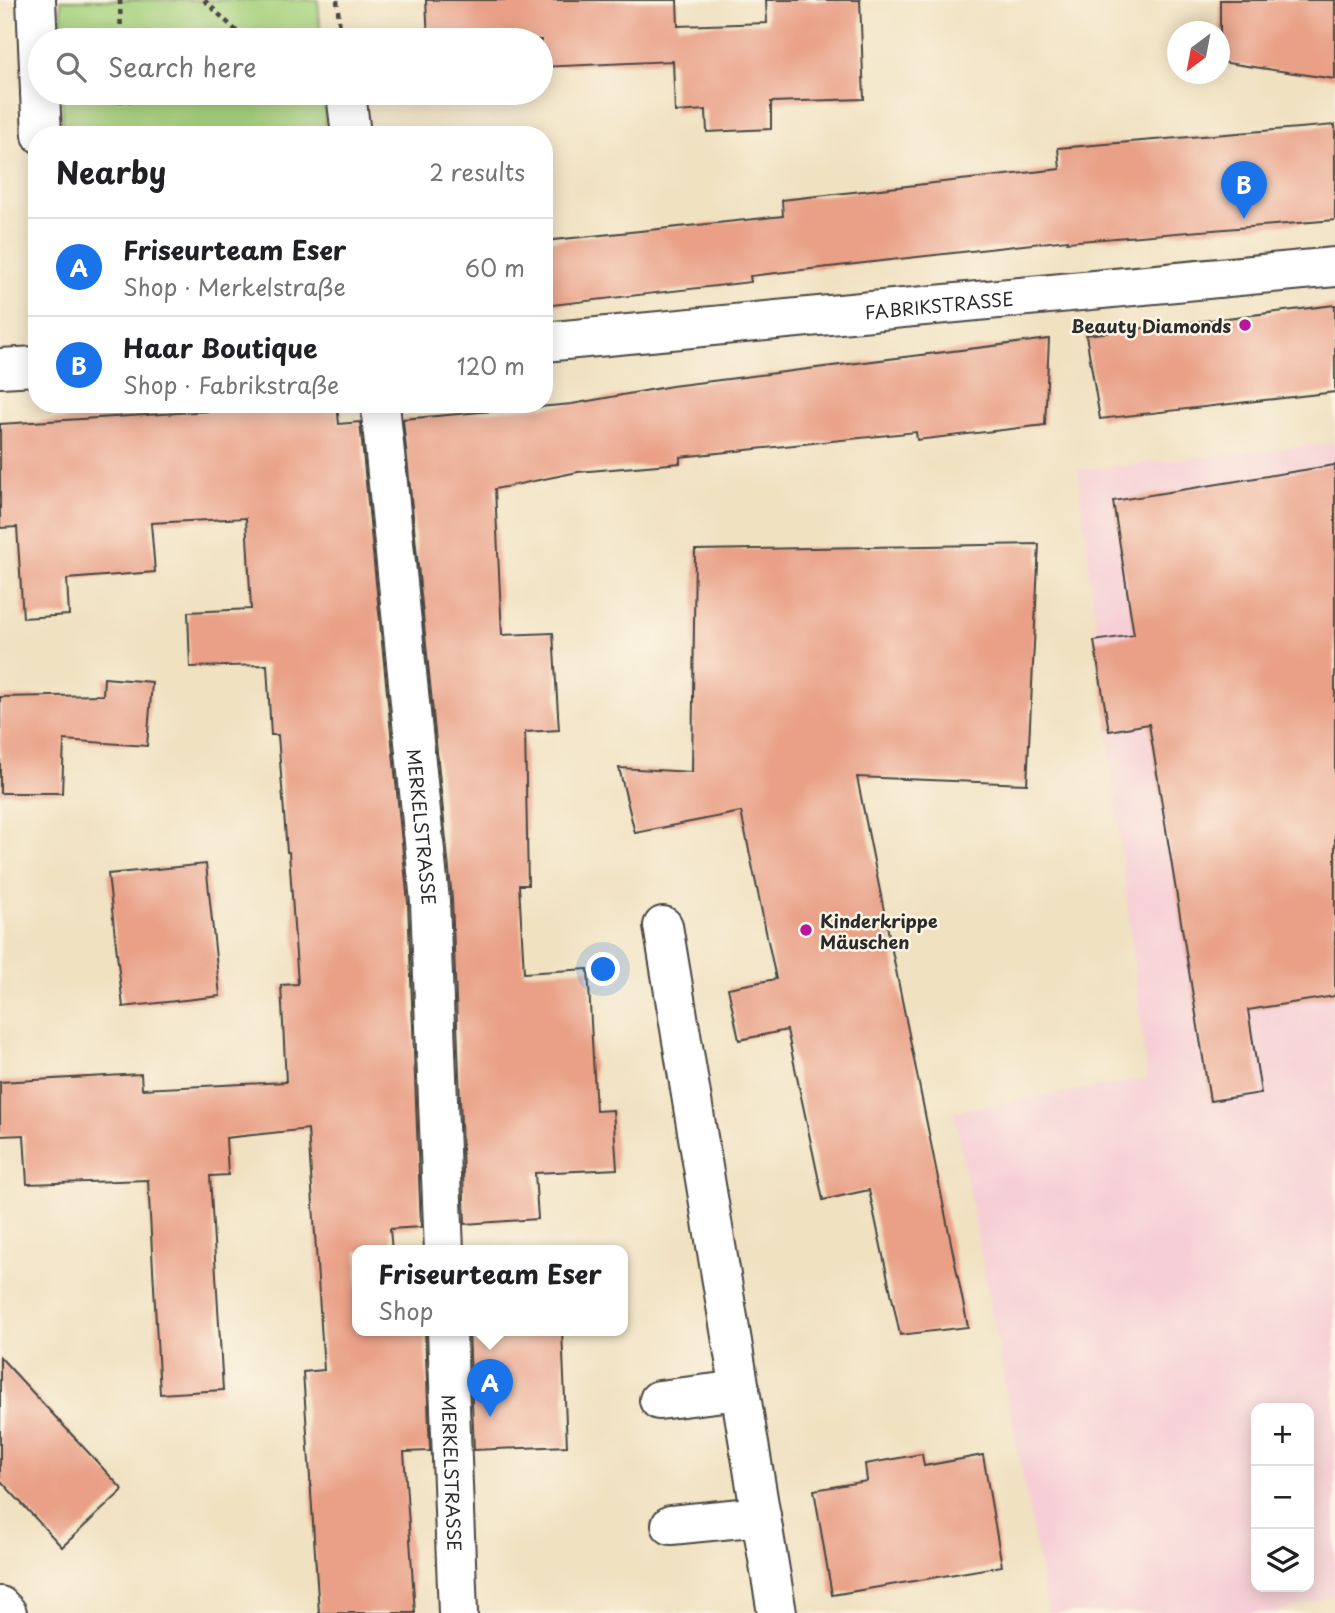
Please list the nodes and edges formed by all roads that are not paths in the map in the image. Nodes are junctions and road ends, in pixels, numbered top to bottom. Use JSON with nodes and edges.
{"nodes":[{"id":1,"x":36,"y":0,"type":"edge"},
{"id":2,"x":37,"y":28,"type":"edge"},
{"id":3,"x":347,"y":105,"type":"edge"},
{"id":4,"x":350,"y":126,"type":"edge"},
{"id":5,"x":1335,"y":267,"type":"edge"},
{"id":6,"x":553,"y":341,"type":"edge"},
{"id":7,"x":28,"y":366,"type":"edge"},
{"id":8,"x":0,"y":368,"type":"edge"},
{"id":9,"x":381,"y":413,"type":"edge"},
{"id":10,"x":663,"y":926,"type":"dead end"},
{"id":11,"x":444,"y":1245,"type":"edge"},
{"id":12,"x":447,"y":1336,"type":"edge"},
{"id":13,"x":740,"y":1390,"type":"junction"},
{"id":14,"x":659,"y":1400,"type":"dead end"},
{"id":15,"x":761,"y":1516,"type":"junction"},
{"id":16,"x":671,"y":1525,"type":"dead end"},
{"id":17,"x":0,"y":1606,"type":"edge"},
{"id":18,"x":6,"y":1613,"type":"edge"},
{"id":19,"x":458,"y":1613,"type":"edge"},
{"id":20,"x":777,"y":1613,"type":"edge"}],
"edges":[{"from":1,"to":2,"type":"street"},
{"from":3,"to":4,"type":"street"},
{"from":5,"to":6,"type":"street","name":"FABRIKSTRASSE"},
{"from":7,"to":8,"type":"street"},
{"from":9,"to":11,"type":"street","name":"MERKELSTRASSE"},
{"from":10,"to":13,"type":"street"},
{"from":12,"to":19,"type":"street","name":"MERKELSTRASSE"},
{"from":13,"to":14,"type":"street"},
{"from":13,"to":15,"type":"street"},
{"from":15,"to":16,"type":"street"},
{"from":15,"to":20,"type":"street"},
{"from":17,"to":18,"type":"street"}]}
